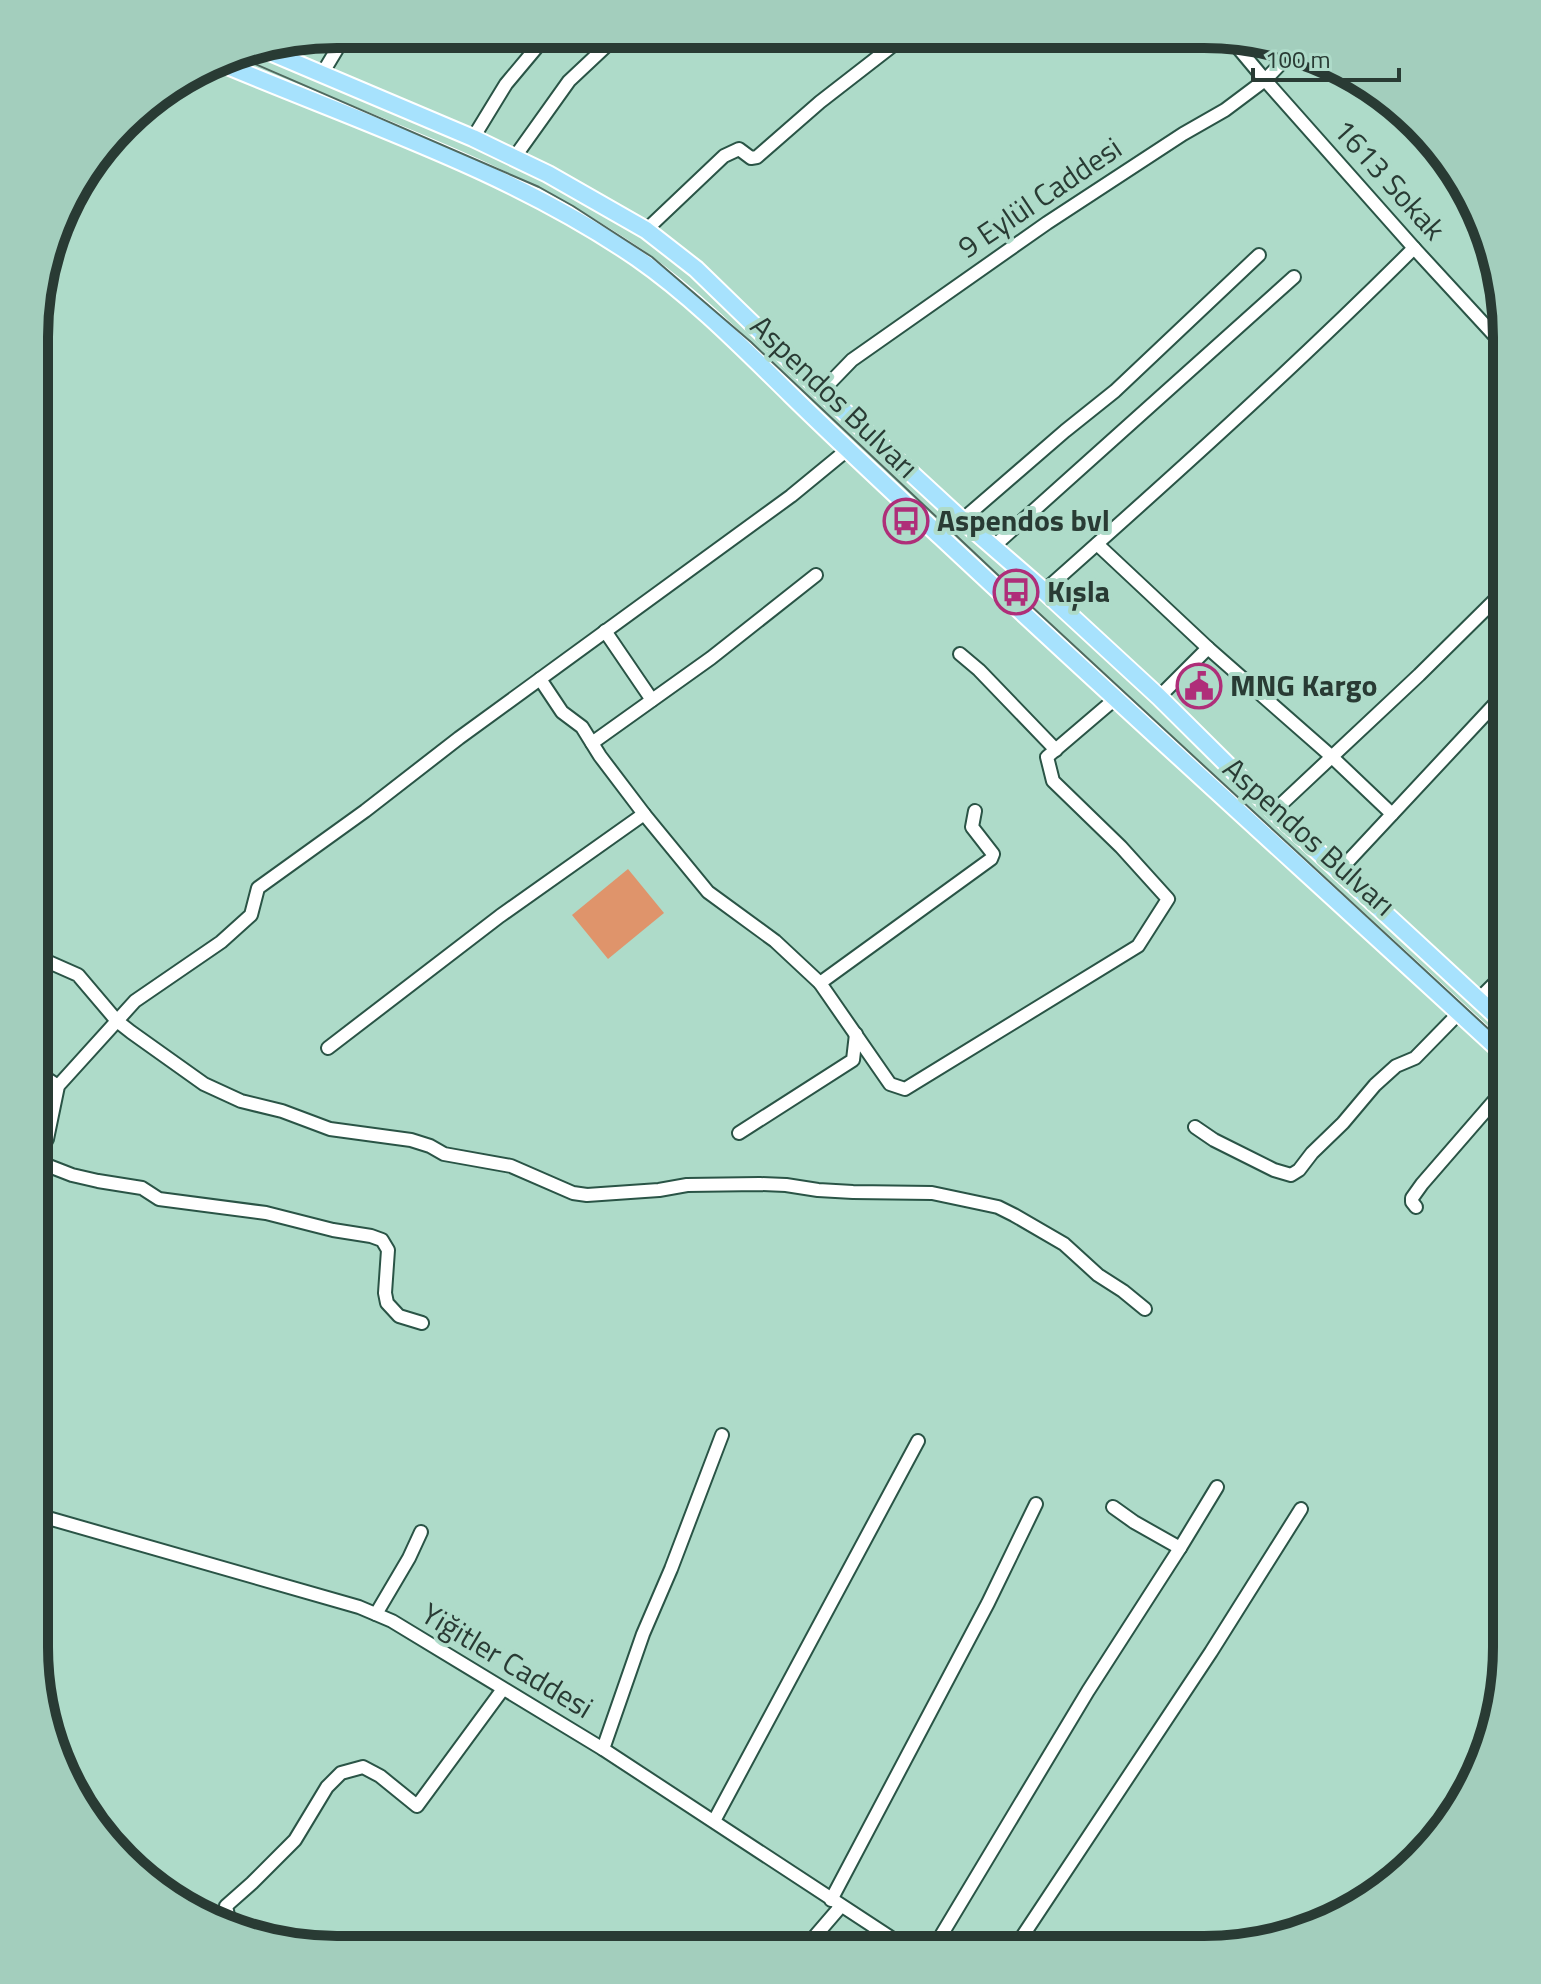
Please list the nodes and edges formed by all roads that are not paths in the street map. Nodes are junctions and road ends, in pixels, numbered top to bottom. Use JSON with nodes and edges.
{"nodes":[{"id":1,"x":338,"y":48,"type":"edge"},
{"id":2,"x":536,"y":48,"type":"edge"},
{"id":3,"x":604,"y":48,"type":"edge"},
{"id":4,"x":890,"y":48,"type":"edge"},
{"id":5,"x":1240,"y":50,"type":"edge"},
{"id":6,"x":277,"y":55,"type":"edge"},
{"id":7,"x":1285,"y":60,"type":"edge"},
{"id":8,"x":232,"y":68,"type":"edge"},
{"id":9,"x":322,"y":74,"type":"junction"},
{"id":10,"x":1265,"y":80,"type":"junction"},
{"id":11,"x":473,"y":138,"type":"junction"},
{"id":12,"x":514,"y":158,"type":"junction"},
{"id":13,"x":646,"y":230,"type":"junction"},
{"id":14,"x":1414,"y":248,"type":"junction"},
{"id":15,"x":1259,"y":255,"type":"dead end"},
{"id":16,"x":1294,"y":277,"type":"dead end"},
{"id":17,"x":1493,"y":334,"type":"edge"},
{"id":18,"x":822,"y":391,"type":"junction"},
{"id":19,"x":847,"y":450,"type":"junction"},
{"id":20,"x":962,"y":520,"type":"junction"},
{"id":21,"x":1097,"y":544,"type":"junction"},
{"id":22,"x":993,"y":547,"type":"junction"},
{"id":23,"x":816,"y":575,"type":"dead end"},
{"id":24,"x":1044,"y":591,"type":"junction"},
{"id":25,"x":1493,"y":602,"type":"edge"},
{"id":26,"x":605,"y":631,"type":"junction"},
{"id":27,"x":1208,"y":648,"type":"junction"},
{"id":28,"x":960,"y":654,"type":"dead end"},
{"id":29,"x":540,"y":679,"type":"junction"},
{"id":30,"x":1159,"y":697,"type":"junction"},
{"id":31,"x":1115,"y":699,"type":"junction"},
{"id":32,"x":652,"y":700,"type":"junction"},
{"id":33,"x":1493,"y":706,"type":"edge"},
{"id":34,"x":592,"y":743,"type":"junction"},
{"id":35,"x":1056,"y":750,"type":"junction"},
{"id":36,"x":1331,"y":756,"type":"junction"},
{"id":37,"x":975,"y":811,"type":"dead end"},
{"id":38,"x":1274,"y":811,"type":"junction"},
{"id":39,"x":644,"y":814,"type":"junction"},
{"id":40,"x":1392,"y":814,"type":"junction"},
{"id":41,"x":1339,"y":871,"type":"junction"},
{"id":42,"x":48,"y":962,"type":"edge"},
{"id":43,"x":820,"y":983,"type":"junction"},
{"id":44,"x":1493,"y":985,"type":"edge"},
{"id":45,"x":1478,"y":1000,"type":"junction"},
{"id":46,"x":1459,"y":1013,"type":"junction"},
{"id":47,"x":1493,"y":1013,"type":"edge"},
{"id":48,"x":117,"y":1021,"type":"junction"},
{"id":49,"x":856,"y":1034,"type":"junction"},
{"id":50,"x":1493,"y":1044,"type":"edge"},
{"id":51,"x":328,"y":1048,"type":"dead end"},
{"id":52,"x":48,"y":1079,"type":"edge"},
{"id":53,"x":58,"y":1086,"type":"junction"},
{"id":54,"x":1493,"y":1102,"type":"edge"},
{"id":55,"x":1195,"y":1127,"type":"dead end"},
{"id":56,"x":49,"y":1130,"type":"joint"},
{"id":57,"x":739,"y":1133,"type":"dead end"},
{"id":58,"x":48,"y":1134,"type":"edge"},
{"id":59,"x":48,"y":1166,"type":"edge"},
{"id":60,"x":1416,"y":1207,"type":"dead end"},
{"id":61,"x":1145,"y":1309,"type":"dead end"},
{"id":62,"x":422,"y":1323,"type":"dead end"},
{"id":63,"x":722,"y":1435,"type":"dead end"},
{"id":64,"x":918,"y":1441,"type":"dead end"},
{"id":65,"x":1217,"y":1487,"type":"dead end"},
{"id":66,"x":1036,"y":1504,"type":"dead end"},
{"id":67,"x":1113,"y":1507,"type":"dead end"},
{"id":68,"x":1301,"y":1509,"type":"dead end"},
{"id":69,"x":48,"y":1518,"type":"edge"},
{"id":70,"x":421,"y":1532,"type":"dead end"},
{"id":71,"x":1180,"y":1548,"type":"junction"},
{"id":72,"x":376,"y":1614,"type":"junction"},
{"id":73,"x":503,"y":1689,"type":"junction"},
{"id":74,"x":603,"y":1749,"type":"junction"},
{"id":75,"x":714,"y":1821,"type":"junction"},
{"id":76,"x":836,"y":1903,"type":"junction"},
{"id":77,"x":228,"y":1915,"type":"edge"},
{"id":78,"x":813,"y":1936,"type":"edge"},
{"id":79,"x":888,"y":1936,"type":"edge"},
{"id":80,"x":941,"y":1936,"type":"edge"},
{"id":81,"x":1023,"y":1936,"type":"edge"}],
"edges":[{"from":1,"to":9,"type":"street"},
{"from":2,"to":11,"type":"street"},
{"from":3,"to":12,"type":"street"},
{"from":4,"to":13,"type":"street"},
{"from":5,"to":10,"type":"street","name":"1613 Sokak"},
{"from":6,"to":9,"type":"main road","name":"Aspendos Bulvarı"},
{"from":7,"to":10,"type":"street","name":"9 Eylül Caddesi"},
{"from":8,"to":19,"type":"main road","name":"Aspendos Bulvarı"},
{"from":9,"to":11,"type":"main road","name":"Aspendos Bulvarı"},
{"from":10,"to":14,"type":"street","name":"1613 Sokak"},
{"from":10,"to":18,"type":"street","name":"9 Eylül Caddesi"},
{"from":11,"to":12,"type":"main road","name":"Aspendos Bulvarı"},
{"from":12,"to":13,"type":"main road","name":"Aspendos Bulvarı"},
{"from":13,"to":18,"type":"main road","name":"Aspendos Bulvarı"},
{"from":14,"to":17,"type":"street","name":"1613 Sokak"},
{"from":14,"to":21,"type":"street"},
{"from":15,"to":20,"type":"street"},
{"from":16,"to":22,"type":"street"},
{"from":18,"to":20,"type":"main road","name":"Aspendos Bulvarı"},
{"from":19,"to":26,"type":"street"},
{"from":19,"to":31,"type":"main road","name":"Aspendos Bulvarı"},
{"from":20,"to":22,"type":"main road","name":"Aspendos Bulvarı"},
{"from":21,"to":24,"type":"street"},
{"from":21,"to":27,"type":"street"},
{"from":22,"to":24,"type":"main road","name":"Aspendos Bulvarı"},
{"from":23,"to":32,"type":"street"},
{"from":24,"to":30,"type":"main road","name":"Aspendos Bulvarı"},
{"from":25,"to":36,"type":"street"},
{"from":26,"to":29,"type":"street"},
{"from":26,"to":32,"type":"street"},
{"from":27,"to":30,"type":"street"},
{"from":27,"to":36,"type":"street"},
{"from":28,"to":35,"type":"street"},
{"from":29,"to":34,"type":"street"},
{"from":29,"to":48,"type":"street"},
{"from":30,"to":38,"type":"main road","name":"Aspendos Bulvarı"},
{"from":31,"to":35,"type":"street"},
{"from":31,"to":46,"type":"main road","name":"Aspendos Bulvarı"},
{"from":32,"to":34,"type":"street"},
{"from":33,"to":40,"type":"street"},
{"from":34,"to":39,"type":"street"},
{"from":35,"to":49,"type":"street"},
{"from":36,"to":38,"type":"street"},
{"from":36,"to":40,"type":"street"},
{"from":37,"to":43,"type":"street"},
{"from":38,"to":41,"type":"main road","name":"Aspendos Bulvarı"},
{"from":39,"to":43,"type":"street"},
{"from":39,"to":51,"type":"street"},
{"from":40,"to":41,"type":"street"},
{"from":41,"to":45,"type":"main road","name":"Aspendos Bulvarı"},
{"from":42,"to":48,"type":"street"},
{"from":43,"to":49,"type":"street"},
{"from":44,"to":45,"type":"street"},
{"from":45,"to":47,"type":"main road","name":"Aspendos Bulvarı"},
{"from":46,"to":50,"type":"main road","name":"Aspendos Bulvarı"},
{"from":46,"to":55,"type":"street"},
{"from":48,"to":53,"type":"street"},
{"from":48,"to":61,"type":"street"},
{"from":49,"to":57,"type":"street"},
{"from":52,"to":53,"type":"street"},
{"from":53,"to":56,"type":"street"},
{"from":54,"to":60,"type":"street"},
{"from":56,"to":58,"type":"street"},
{"from":59,"to":62,"type":"street"},
{"from":63,"to":74,"type":"street"},
{"from":64,"to":75,"type":"street"},
{"from":65,"to":71,"type":"street"},
{"from":66,"to":76,"type":"street"},
{"from":67,"to":71,"type":"street"},
{"from":68,"to":81,"type":"street"},
{"from":69,"to":72,"type":"street","name":"Yiğitler Caddesi"},
{"from":70,"to":72,"type":"street"},
{"from":71,"to":80,"type":"street"},
{"from":72,"to":73,"type":"street","name":"Yiğitler Caddesi"},
{"from":73,"to":74,"type":"street","name":"Yiğitler Caddesi"},
{"from":73,"to":77,"type":"street"},
{"from":74,"to":75,"type":"street","name":"Yiğitler Caddesi"},
{"from":75,"to":76,"type":"street","name":"Yiğitler Caddesi"},
{"from":76,"to":78,"type":"street"},
{"from":76,"to":79,"type":"street","name":"Yiğitler Caddesi"}]}
